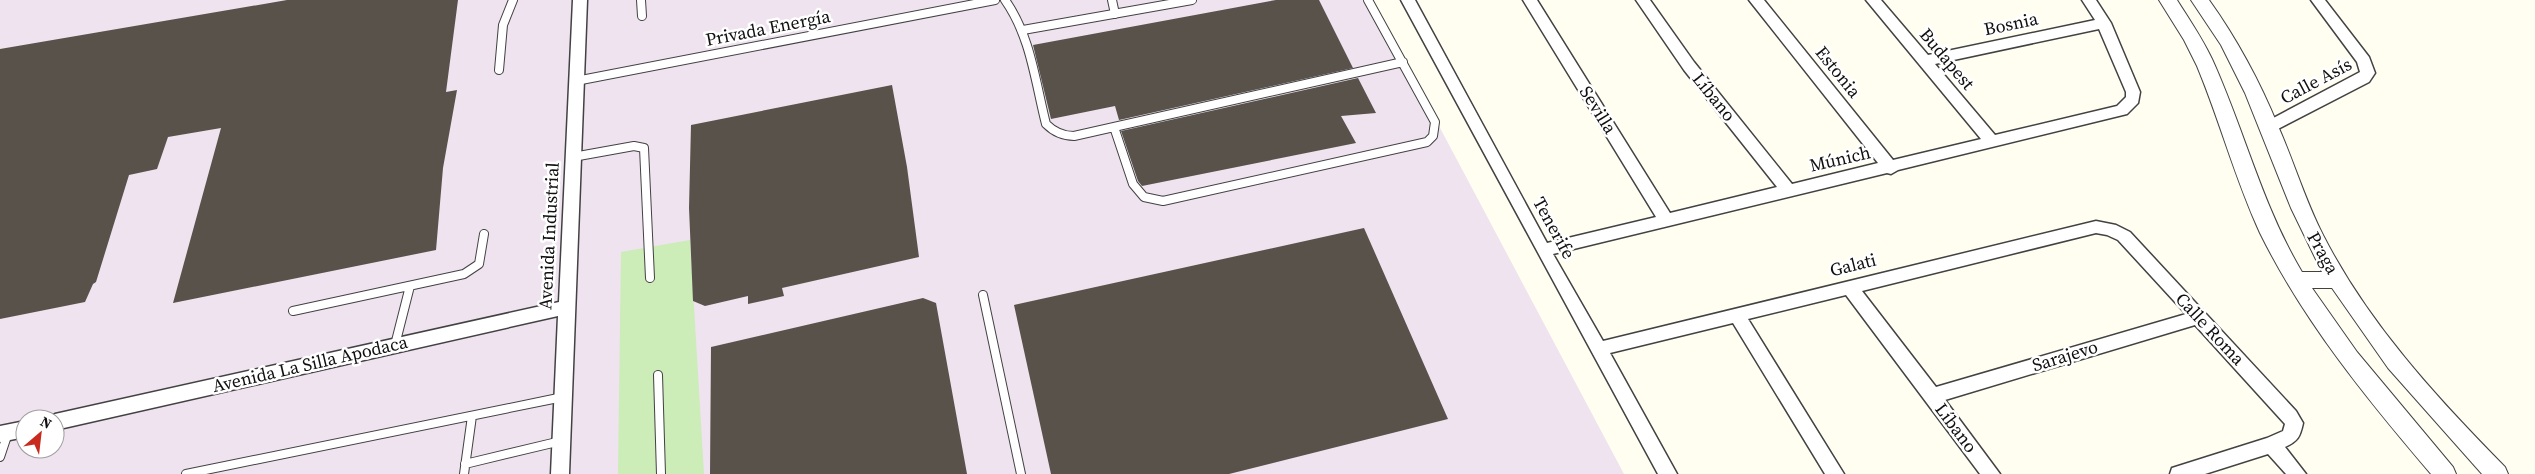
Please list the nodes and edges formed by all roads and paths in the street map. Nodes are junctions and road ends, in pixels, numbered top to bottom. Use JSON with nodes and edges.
{"nodes":[{"id":1,"x":513,"y":0,"type":"edge"},
{"id":2,"x":580,"y":0,"type":"edge"},
{"id":3,"x":641,"y":0,"type":"edge"},
{"id":4,"x":995,"y":0,"type":"edge"},
{"id":5,"x":1005,"y":0,"type":"edge"},
{"id":6,"x":1112,"y":0,"type":"edge"},
{"id":7,"x":1192,"y":0,"type":"edge"},
{"id":8,"x":1368,"y":0,"type":"edge"},
{"id":9,"x":1408,"y":0,"type":"edge"},
{"id":10,"x":1530,"y":0,"type":"edge"},
{"id":11,"x":1643,"y":0,"type":"edge"},
{"id":12,"x":1756,"y":0,"type":"edge"},
{"id":13,"x":1873,"y":0,"type":"edge"},
{"id":14,"x":2089,"y":0,"type":"edge"},
{"id":15,"x":2168,"y":0,"type":"edge"},
{"id":16,"x":2200,"y":0,"type":"edge"},
{"id":17,"x":2318,"y":0,"type":"edge"},
{"id":18,"x":1116,"y":14,"type":"junction"},
{"id":19,"x":642,"y":16,"type":"dead end"},
{"id":20,"x":2104,"y":24,"type":"junction"},
{"id":21,"x":1023,"y":30,"type":"junction"},
{"id":22,"x":1925,"y":61,"type":"junction"},
{"id":23,"x":1403,"y":62,"type":"junction"},
{"id":24,"x":499,"y":70,"type":"dead end"},
{"id":25,"x":576,"y":81,"type":"junction"},
{"id":26,"x":1114,"y":127,"type":"junction"},
{"id":27,"x":2269,"y":127,"type":"junction"},
{"id":28,"x":1992,"y":142,"type":"junction"},
{"id":29,"x":573,"y":157,"type":"junction"},
{"id":30,"x":1891,"y":168,"type":"junction"},
{"id":31,"x":1789,"y":191,"type":"junction"},
{"id":32,"x":1666,"y":220,"type":"junction"},
{"id":33,"x":2118,"y":232,"type":"joint"},
{"id":34,"x":484,"y":234,"type":"dead end"},
{"id":35,"x":1543,"y":250,"type":"junction"},
{"id":36,"x":650,"y":278,"type":"dead end"},
{"id":37,"x":2296,"y":280,"type":"junction"},
{"id":38,"x":2338,"y":280,"type":"junction"},
{"id":39,"x":410,"y":286,"type":"junction"},
{"id":40,"x":1849,"y":286,"type":"junction"},
{"id":41,"x":983,"y":295,"type":"dead end"},
{"id":42,"x":566,"y":307,"type":"junction"},
{"id":43,"x":293,"y":311,"type":"dead end"},
{"id":44,"x":1737,"y":315,"type":"junction"},
{"id":45,"x":2198,"y":317,"type":"junction"},
{"id":46,"x":395,"y":345,"type":"junction"},
{"id":47,"x":1598,"y":349,"type":"junction"},
{"id":48,"x":658,"y":375,"type":"dead end"},
{"id":49,"x":1932,"y":396,"type":"junction"},
{"id":50,"x":562,"y":397,"type":"junction"},
{"id":51,"x":472,"y":416,"type":"junction"},
{"id":52,"x":65,"y":420,"type":"edge"},
{"id":53,"x":11,"y":432,"type":"edge"},
{"id":54,"x":561,"y":441,"type":"junction"},
{"id":55,"x":2272,"y":445,"type":"junction"},
{"id":56,"x":0,"y":457,"type":"edge"},
{"id":57,"x":466,"y":464,"type":"junction"},
{"id":58,"x":186,"y":474,"type":"edge"},
{"id":59,"x":464,"y":474,"type":"edge"},
{"id":60,"x":560,"y":474,"type":"edge"},
{"id":61,"x":661,"y":474,"type":"edge"},
{"id":62,"x":1021,"y":474,"type":"edge"},
{"id":63,"x":1668,"y":474,"type":"edge"},
{"id":64,"x":1835,"y":474,"type":"edge"},
{"id":65,"x":1991,"y":474,"type":"edge"},
{"id":66,"x":2179,"y":474,"type":"edge"},
{"id":67,"x":2297,"y":474,"type":"edge"},
{"id":68,"x":2445,"y":474,"type":"edge"},
{"id":69,"x":2497,"y":474,"type":"edge"}],
"edges":[{"from":1,"to":24,"type":"lane"},
{"from":2,"to":25,"type":"street","name":"Avenida Industrial"},
{"from":3,"to":19,"type":"lane"},
{"from":4,"to":25,"type":"lane","name":"Privada Energía"},
{"from":5,"to":21,"type":"lane"},
{"from":6,"to":18,"type":"lane"},
{"from":7,"to":18,"type":"lane"},
{"from":8,"to":23,"type":"lane"},
{"from":9,"to":35,"type":"street","name":"Tenerife"},
{"from":10,"to":32,"type":"street","name":"Sevilla"},
{"from":11,"to":31,"type":"street","name":"Líbano"},
{"from":12,"to":30,"type":"street","name":"Estonia"},
{"from":13,"to":22,"type":"street","name":"Budapest"},
{"from":14,"to":20,"type":"street"},
{"from":15,"to":37,"type":"street","name":"Praga"},
{"from":16,"to":27,"type":"street","name":"Praga"},
{"from":17,"to":27,"type":"street","name":"Calle Asís"},
{"from":18,"to":21,"type":"lane"},
{"from":20,"to":22,"type":"street","name":"Bosnia"},
{"from":20,"to":28,"type":"street","name":"Múnich"},
{"from":21,"to":26,"type":"lane"},
{"from":22,"to":28,"type":"street","name":"Budapest"},
{"from":23,"to":26,"type":"lane"},
{"from":23,"to":26,"type":"lane"},
{"from":25,"to":29,"type":"street","name":"Avenida Industrial"},
{"from":27,"to":38,"type":"street","name":"Praga"},
{"from":28,"to":30,"type":"street","name":"Múnich"},
{"from":29,"to":36,"type":"lane"},
{"from":29,"to":42,"type":"street","name":"Avenida Industrial"},
{"from":30,"to":31,"type":"street","name":"Múnich"},
{"from":31,"to":32,"type":"street","name":"Múnich"},
{"from":32,"to":35,"type":"street","name":"Múnich"},
{"from":33,"to":40,"type":"street","name":"Galati"},
{"from":33,"to":45,"type":"street","name":"Calle Roma"},
{"from":34,"to":39,"type":"lane"},
{"from":35,"to":47,"type":"street","name":"Tenerife"},
{"from":37,"to":38,"type":"street"},
{"from":37,"to":68,"type":"street","name":"Praga"},
{"from":38,"to":69,"type":"street","name":"Praga"},
{"from":39,"to":43,"type":"lane"},
{"from":39,"to":46,"type":"lane"},
{"from":40,"to":44,"type":"street","name":"Galati"},
{"from":40,"to":49,"type":"street","name":"Líbano"},
{"from":41,"to":62,"type":"lane"},
{"from":42,"to":46,"type":"street","name":"Avenida La Silla Apodaca"},
{"from":42,"to":50,"type":"street","name":"Avenida Industrial"},
{"from":44,"to":47,"type":"street","name":"Galati"},
{"from":44,"to":64,"type":"street"},
{"from":45,"to":49,"type":"street","name":"Sarajevo"},
{"from":45,"to":55,"type":"street","name":"Calle Roma"},
{"from":46,"to":52,"type":"street","name":"Avenida La Silla Apodaca"},
{"from":47,"to":63,"type":"street","name":"Tenerife"},
{"from":48,"to":61,"type":"lane"},
{"from":49,"to":65,"type":"street","name":"Líbano"},
{"from":50,"to":51,"type":"lane"},
{"from":50,"to":54,"type":"street","name":"Avenida Industrial"},
{"from":51,"to":57,"type":"lane"},
{"from":51,"to":58,"type":"lane"},
{"from":53,"to":56,"type":"lane"},
{"from":54,"to":57,"type":"lane"},
{"from":54,"to":60,"type":"street","name":"Avenida Industrial"},
{"from":55,"to":66,"type":"street"},
{"from":55,"to":67,"type":"street"},
{"from":57,"to":59,"type":"lane"}]}
